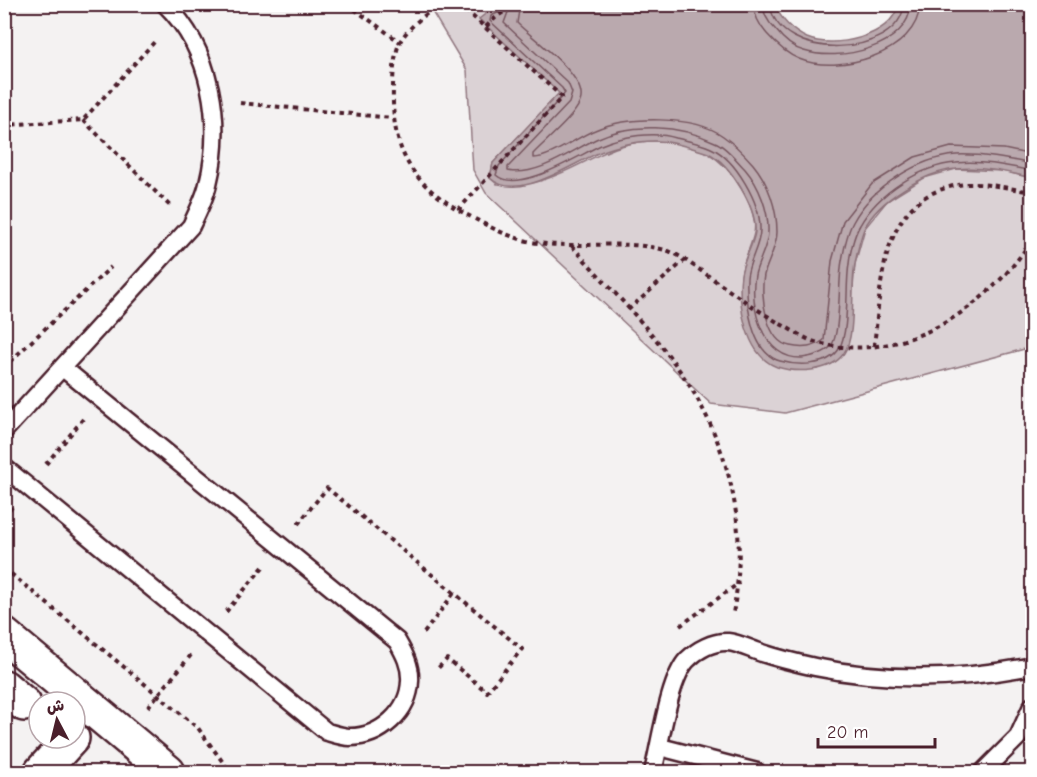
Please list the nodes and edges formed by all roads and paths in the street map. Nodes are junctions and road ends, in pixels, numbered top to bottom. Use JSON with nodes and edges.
{"nodes":[{"id":1,"x":347,"y":4,"type":"edge"},
{"id":2,"x":442,"y":4,"type":"edge"},
{"id":3,"x":459,"y":4,"type":"edge"},
{"id":4,"x":563,"y":4,"type":"edge"},
{"id":5,"x":171,"y":10,"type":"edge"},
{"id":6,"x":486,"y":27,"type":"junction"},
{"id":7,"x":400,"y":42,"type":"junction"},
{"id":8,"x":213,"y":100,"type":"junction"},
{"id":9,"x":392,"y":118,"type":"junction"},
{"id":10,"x":83,"y":120,"type":"junction"},
{"id":11,"x":4,"y":125,"type":"edge"},
{"id":12,"x":1032,"y":192,"type":"edge"},
{"id":13,"x":458,"y":210,"type":"junction"},
{"id":14,"x":191,"y":226,"type":"junction"},
{"id":15,"x":1032,"y":239,"type":"edge"},
{"id":16,"x":571,"y":245,"type":"junction"},
{"id":17,"x":684,"y":260,"type":"junction"},
{"id":18,"x":116,"y":262,"type":"dead end"},
{"id":19,"x":628,"y":310,"type":"junction"},
{"id":20,"x":874,"y":346,"type":"junction"},
{"id":21,"x":4,"y":367,"type":"edge"},
{"id":22,"x":63,"y":368,"type":"junction"},
{"id":23,"x":99,"y":398,"type":"junction"},
{"id":24,"x":4,"y":431,"type":"edge"},
{"id":25,"x":4,"y":467,"type":"edge"},
{"id":26,"x":28,"y":487,"type":"junction"},
{"id":27,"x":4,"y":516,"type":"edge"},
{"id":28,"x":4,"y":568,"type":"edge"},
{"id":29,"x":454,"y":593,"type":"dead end"},
{"id":30,"x":4,"y":635,"type":"edge"},
{"id":31,"x":727,"y":642,"type":"junction"},
{"id":32,"x":406,"y":657,"type":"junction"},
{"id":33,"x":1032,"y":666,"type":"edge"},
{"id":34,"x":55,"y":690,"type":"edge"},
{"id":35,"x":1032,"y":706,"type":"edge"},
{"id":36,"x":87,"y":724,"type":"edge"},
{"id":37,"x":660,"y":747,"type":"junction"},
{"id":38,"x":61,"y":750,"type":"edge"},
{"id":39,"x":42,"y":772,"type":"edge"},
{"id":40,"x":168,"y":772,"type":"edge"},
{"id":41,"x":230,"y":772,"type":"edge"},
{"id":42,"x":653,"y":772,"type":"edge"},
{"id":43,"x":758,"y":772,"type":"edge"},
{"id":44,"x":983,"y":772,"type":"edge"}],
"edges":[{"from":1,"to":7,"type":"path"},
{"from":2,"to":7,"type":"path"},
{"from":3,"to":6,"type":"path"},
{"from":4,"to":6,"type":"path"},
{"from":5,"to":8,"type":"lane"},
{"from":5,"to":10,"type":"path"},
{"from":6,"to":13,"type":"path"},
{"from":7,"to":9,"type":"path"},
{"from":8,"to":9,"type":"path"},
{"from":8,"to":14,"type":"lane"},
{"from":9,"to":13,"type":"path"},
{"from":10,"to":11,"type":"path"},
{"from":10,"to":14,"type":"path"},
{"from":12,"to":20,"type":"path"},
{"from":13,"to":16,"type":"path"},
{"from":14,"to":22,"type":"lane"},
{"from":15,"to":20,"type":"path"},
{"from":16,"to":17,"type":"path"},
{"from":16,"to":19,"type":"path"},
{"from":17,"to":19,"type":"path"},
{"from":17,"to":20,"type":"path"},
{"from":18,"to":21,"type":"path"},
{"from":19,"to":31,"type":"path"},
{"from":22,"to":23,"type":"lane"},
{"from":22,"to":24,"type":"lane"},
{"from":23,"to":26,"type":"path"},
{"from":23,"to":32,"type":"lane"},
{"from":25,"to":26,"type":"lane"},
{"from":26,"to":27,"type":"path"},
{"from":26,"to":32,"type":"lane"},
{"from":28,"to":41,"type":"path"},
{"from":29,"to":32,"type":"path"},
{"from":30,"to":34,"type":"street"},
{"from":31,"to":33,"type":"lane"},
{"from":31,"to":37,"type":"lane"},
{"from":35,"to":44,"type":"lane"},
{"from":36,"to":40,"type":"street"},
{"from":37,"to":42,"type":"lane"},
{"from":37,"to":43,"type":"lane"},
{"from":38,"to":39,"type":"street"}]}
